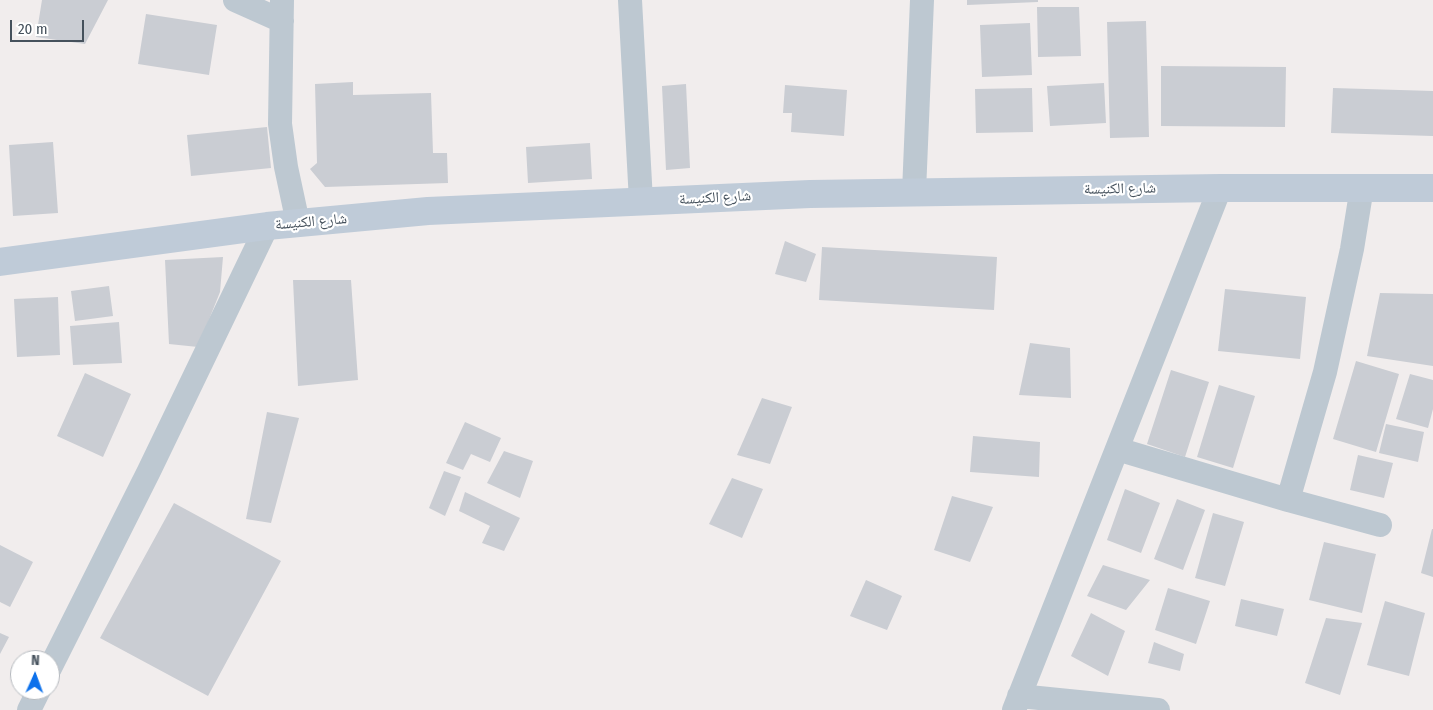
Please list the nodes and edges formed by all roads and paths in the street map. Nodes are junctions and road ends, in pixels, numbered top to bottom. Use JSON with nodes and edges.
{"nodes":[{"id":1,"x":235,"y":0,"type":"edge"},
{"id":2,"x":630,"y":0,"type":"edge"},
{"id":3,"x":922,"y":0,"type":"edge"},
{"id":4,"x":282,"y":11,"type":"edge"},
{"id":5,"x":1362,"y":187,"type":"junction"},
{"id":6,"x":1220,"y":188,"type":"junction"},
{"id":7,"x":1433,"y":188,"type":"edge"},
{"id":8,"x":914,"y":192,"type":"junction"},
{"id":9,"x":641,"y":201,"type":"junction"},
{"id":10,"x":298,"y":223,"type":"junction"},
{"id":11,"x":267,"y":226,"type":"junction"},
{"id":12,"x":0,"y":262,"type":"edge"},
{"id":13,"x":1117,"y":449,"type":"junction"},
{"id":14,"x":1288,"y":500,"type":"junction"},
{"id":15,"x":1380,"y":525,"type":"dead end"},
{"id":16,"x":59,"y":650,"type":"edge"},
{"id":17,"x":1016,"y":703,"type":"edge"},
{"id":18,"x":1158,"y":710,"type":"edge"}],
"edges":[{"from":1,"to":4,"type":"street"},
{"from":2,"to":9,"type":"street"},
{"from":3,"to":8,"type":"street"},
{"from":4,"to":10,"type":"street"},
{"from":5,"to":6,"type":"main road","name":"شارع الكنيسة"},
{"from":5,"to":7,"type":"main road","name":"شارع الكنيسة"},
{"from":5,"to":14,"type":"street"},
{"from":6,"to":8,"type":"main road","name":"شارع الكنيسة"},
{"from":6,"to":13,"type":"street"},
{"from":8,"to":9,"type":"main road","name":"شارع الكنيسة"},
{"from":9,"to":10,"type":"main road","name":"شارع الكنيسة"},
{"from":10,"to":11,"type":"main road","name":"شارع الكنيسة"},
{"from":11,"to":12,"type":"main road","name":"شارع الكنيسة"},
{"from":11,"to":16,"type":"street"},
{"from":13,"to":14,"type":"street"},
{"from":13,"to":17,"type":"street"},
{"from":14,"to":15,"type":"street"},
{"from":17,"to":18,"type":"street"}]}
